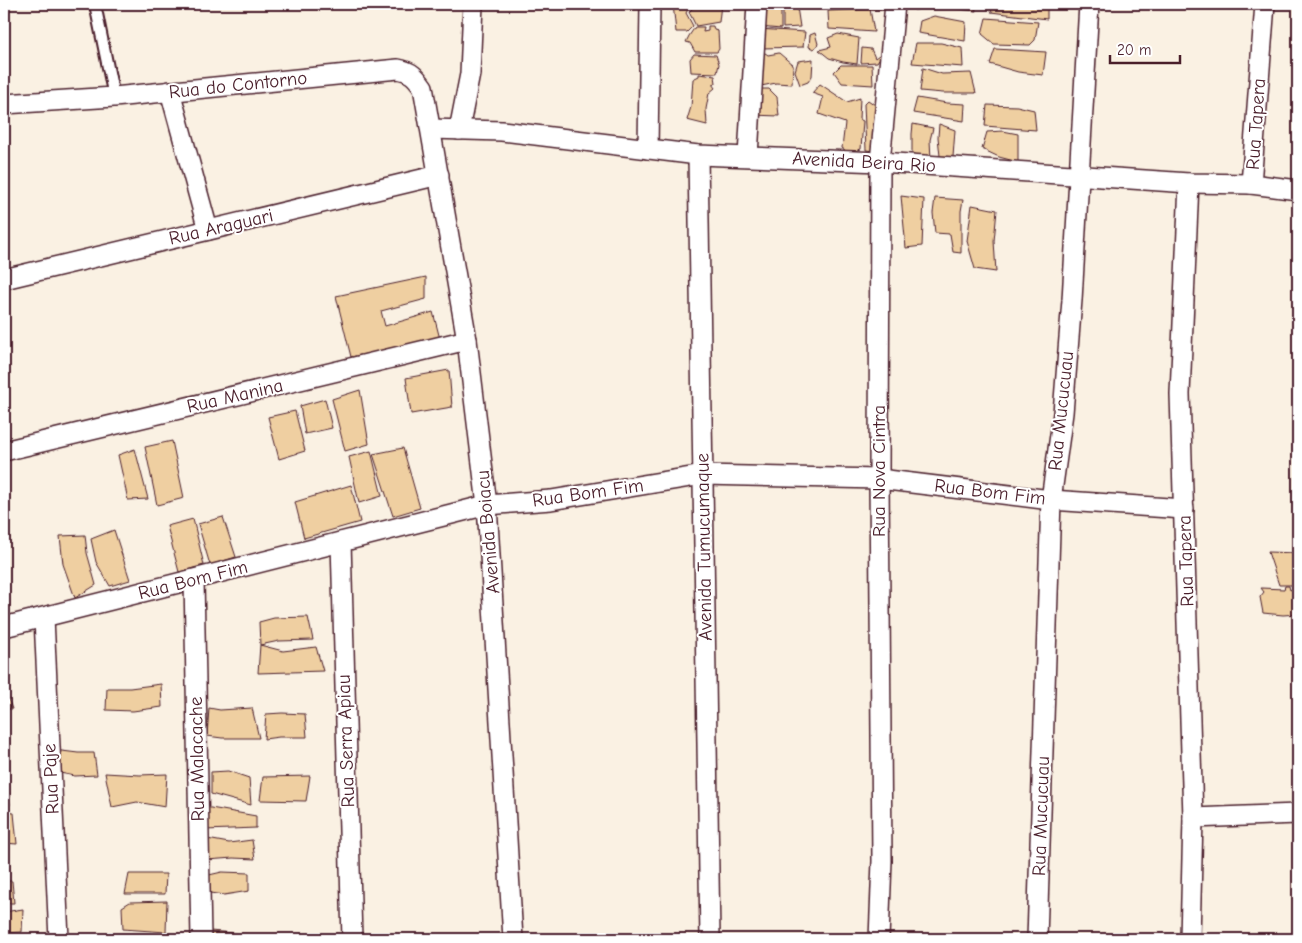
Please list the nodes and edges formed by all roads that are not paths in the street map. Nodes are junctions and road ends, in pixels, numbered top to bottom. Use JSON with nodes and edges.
{"nodes":[{"id":1,"x":95,"y":4,"type":"edge"},
{"id":2,"x":473,"y":4,"type":"edge"},
{"id":3,"x":650,"y":4,"type":"edge"},
{"id":4,"x":757,"y":4,"type":"edge"},
{"id":5,"x":895,"y":4,"type":"edge"},
{"id":6,"x":1089,"y":4,"type":"edge"},
{"id":7,"x":1265,"y":4,"type":"edge"},
{"id":8,"x":170,"y":91,"type":"junction"},
{"id":9,"x":114,"y":97,"type":"junction"},
{"id":10,"x":4,"y":104,"type":"edge"},
{"id":11,"x":431,"y":129,"type":"junction"},
{"id":12,"x":459,"y":130,"type":"junction"},
{"id":13,"x":648,"y":149,"type":"junction"},
{"id":14,"x":698,"y":155,"type":"junction"},
{"id":15,"x":748,"y":156,"type":"junction"},
{"id":16,"x":880,"y":162,"type":"junction"},
{"id":17,"x":439,"y":175,"type":"junction"},
{"id":18,"x":1080,"y":175,"type":"junction"},
{"id":19,"x":1188,"y":183,"type":"junction"},
{"id":20,"x":1251,"y":184,"type":"junction"},
{"id":21,"x":1298,"y":190,"type":"edge"},
{"id":22,"x":208,"y":230,"type":"junction"},
{"id":23,"x":4,"y":279,"type":"edge"},
{"id":24,"x":467,"y":340,"type":"junction"},
{"id":25,"x":4,"y":451,"type":"edge"},
{"id":26,"x":704,"y":475,"type":"junction"},
{"id":27,"x":879,"y":479,"type":"junction"},
{"id":28,"x":1051,"y":500,"type":"junction"},
{"id":29,"x":488,"y":505,"type":"junction"},
{"id":30,"x":1184,"y":509,"type":"junction"},
{"id":31,"x":341,"y":542,"type":"junction"},
{"id":32,"x":194,"y":580,"type":"junction"},
{"id":33,"x":44,"y":618,"type":"junction"},
{"id":34,"x":4,"y":627,"type":"edge"},
{"id":35,"x":1298,"y":814,"type":"edge"},
{"id":36,"x":1193,"y":818,"type":"junction"},
{"id":37,"x":59,"y":939,"type":"edge"},
{"id":38,"x":201,"y":939,"type":"edge"},
{"id":39,"x":352,"y":939,"type":"edge"},
{"id":40,"x":513,"y":939,"type":"edge"},
{"id":41,"x":710,"y":939,"type":"edge"},
{"id":42,"x":879,"y":939,"type":"edge"},
{"id":43,"x":1037,"y":939,"type":"edge"},
{"id":44,"x":1190,"y":939,"type":"edge"}],
"edges":[{"from":1,"to":9,"type":"lane"},
{"from":2,"to":12,"type":"street"},
{"from":3,"to":13,"type":"street"},
{"from":4,"to":15,"type":"street"},
{"from":5,"to":16,"type":"street","name":"Rua Nova Cintra"},
{"from":6,"to":18,"type":"street","name":"Rua Mucucuau"},
{"from":7,"to":20,"type":"street","name":"Rua Tapera"},
{"from":8,"to":9,"type":"street","name":"Rua do Contorno"},
{"from":8,"to":11,"type":"street","name":"Rua do Contorno"},
{"from":8,"to":22,"type":"street"},
{"from":9,"to":10,"type":"street","name":"Rua do Contorno"},
{"from":11,"to":12,"type":"street","name":"Avenida Beira Rio"},
{"from":11,"to":17,"type":"street","name":"Avenida Boiacu"},
{"from":12,"to":13,"type":"street","name":"Avenida Beira Rio"},
{"from":13,"to":14,"type":"street","name":"Avenida Beira Rio"},
{"from":14,"to":15,"type":"street","name":"Avenida Beira Rio"},
{"from":14,"to":26,"type":"street","name":"Avenida Tumucumaque"},
{"from":15,"to":16,"type":"street","name":"Avenida Beira Rio"},
{"from":16,"to":18,"type":"street","name":"Avenida Beira Rio"},
{"from":16,"to":27,"type":"street","name":"Rua Nova Cintra"},
{"from":17,"to":22,"type":"street","name":"Rua Araguari"},
{"from":17,"to":24,"type":"street","name":"Avenida Boiacu"},
{"from":18,"to":19,"type":"street","name":"Avenida Beira Rio"},
{"from":18,"to":28,"type":"street","name":"Rua Mucucuau"},
{"from":19,"to":20,"type":"street","name":"Avenida Beira Rio"},
{"from":19,"to":30,"type":"street","name":"Rua Tapera"},
{"from":20,"to":21,"type":"street","name":"Avenida Beira Rio"},
{"from":22,"to":23,"type":"street","name":"Rua Araguari"},
{"from":24,"to":25,"type":"street","name":"Rua Manina"},
{"from":24,"to":29,"type":"street","name":"Avenida Boiacu"},
{"from":26,"to":27,"type":"street","name":"Rua Bom Fim"},
{"from":26,"to":29,"type":"street","name":"Rua Bom Fim"},
{"from":26,"to":41,"type":"street","name":"Avenida Tumucumaque"},
{"from":27,"to":28,"type":"street","name":"Rua Bom Fim"},
{"from":27,"to":42,"type":"street","name":"Rua Nova Cintra"},
{"from":28,"to":30,"type":"street","name":"Rua Bom Fim"},
{"from":28,"to":43,"type":"street","name":"Rua Mucucuau"},
{"from":29,"to":31,"type":"street","name":"Rua Bom Fim"},
{"from":29,"to":40,"type":"street","name":"Avenida Boiacu"},
{"from":30,"to":36,"type":"street","name":"Rua Tapera"},
{"from":31,"to":32,"type":"street","name":"Rua Bom Fim"},
{"from":31,"to":39,"type":"street","name":"Rua Serra Apiau"},
{"from":32,"to":33,"type":"street","name":"Rua Bom Fim"},
{"from":32,"to":38,"type":"street","name":"Rua Malacache"},
{"from":33,"to":34,"type":"street","name":"Rua Bom Fim"},
{"from":33,"to":37,"type":"street","name":"Rua Paje"},
{"from":35,"to":36,"type":"street"},
{"from":36,"to":44,"type":"street","name":"Rua Tapera"}]}
